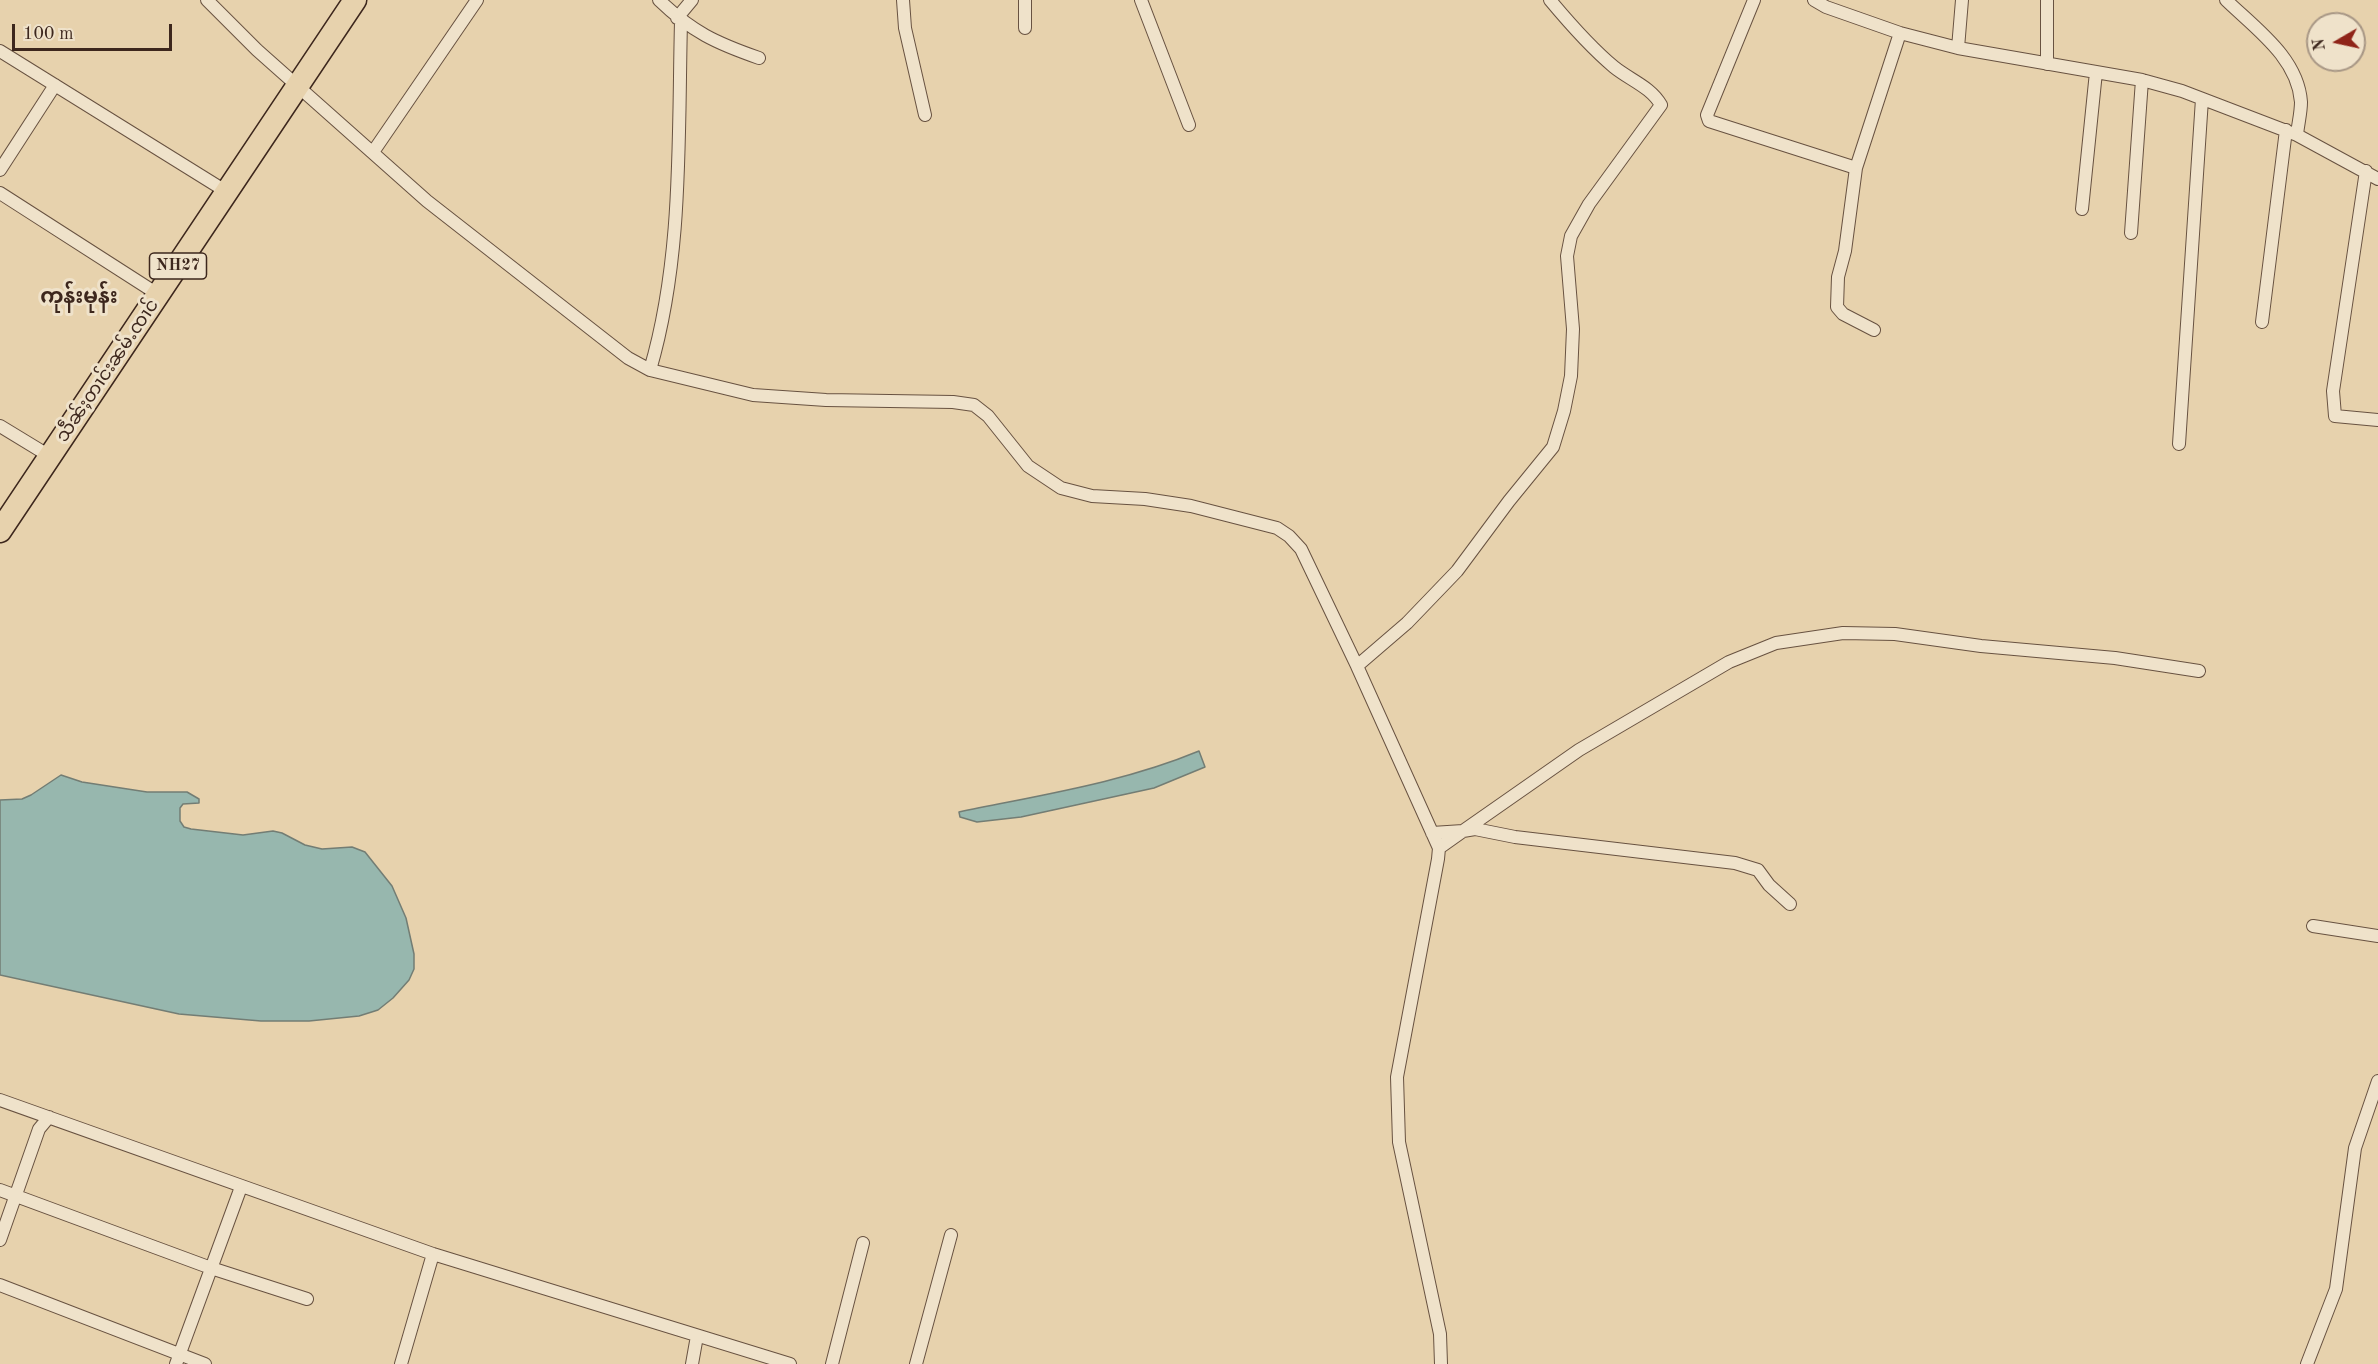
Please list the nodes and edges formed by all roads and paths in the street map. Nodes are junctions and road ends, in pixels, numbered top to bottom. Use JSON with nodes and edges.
{"nodes":[{"id":1,"x":355,"y":0,"type":"edge"},
{"id":2,"x":477,"y":0,"type":"edge"},
{"id":3,"x":659,"y":0,"type":"edge"},
{"id":4,"x":692,"y":0,"type":"edge"},
{"id":5,"x":903,"y":0,"type":"edge"},
{"id":6,"x":1025,"y":0,"type":"edge"},
{"id":7,"x":1141,"y":0,"type":"edge"},
{"id":8,"x":1550,"y":0,"type":"edge"},
{"id":9,"x":1754,"y":0,"type":"edge"},
{"id":10,"x":1814,"y":0,"type":"edge"},
{"id":11,"x":1962,"y":0,"type":"edge"},
{"id":12,"x":2047,"y":0,"type":"edge"},
{"id":13,"x":2226,"y":0,"type":"edge"},
{"id":14,"x":210,"y":1,"type":"edge"},
{"id":15,"x":679,"y":20,"type":"junction"},
{"id":16,"x":1025,"y":28,"type":"dead end"},
{"id":17,"x":1900,"y":33,"type":"junction"},
{"id":18,"x":1958,"y":48,"type":"junction"},
{"id":19,"x":0,"y":51,"type":"edge"},
{"id":20,"x":759,"y":58,"type":"dead end"},
{"id":21,"x":2047,"y":64,"type":"junction"},
{"id":22,"x":2096,"y":72,"type":"junction"},
{"id":23,"x":2142,"y":80,"type":"junction"},
{"id":24,"x":55,"y":85,"type":"junction"},
{"id":25,"x":299,"y":85,"type":"junction"},
{"id":26,"x":2202,"y":99,"type":"junction"},
{"id":27,"x":925,"y":115,"type":"dead end"},
{"id":28,"x":1190,"y":125,"type":"dead end"},
{"id":29,"x":2291,"y":133,"type":"junction"},
{"id":30,"x":373,"y":152,"type":"junction"},
{"id":31,"x":1856,"y":168,"type":"junction"},
{"id":32,"x":0,"y":170,"type":"edge"},
{"id":33,"x":2366,"y":171,"type":"junction"},
{"id":34,"x":2378,"y":178,"type":"edge"},
{"id":35,"x":227,"y":192,"type":"junction"},
{"id":36,"x":0,"y":193,"type":"edge"},
{"id":37,"x":2082,"y":209,"type":"dead end"},
{"id":38,"x":2131,"y":233,"type":"dead end"},
{"id":39,"x":159,"y":295,"type":"junction"},
{"id":40,"x":2262,"y":322,"type":"dead end"},
{"id":41,"x":1874,"y":330,"type":"dead end"},
{"id":42,"x":650,"y":370,"type":"junction"},
{"id":43,"x":2378,"y":420,"type":"edge"},
{"id":44,"x":0,"y":426,"type":"edge"},
{"id":45,"x":2179,"y":444,"type":"dead end"},
{"id":46,"x":51,"y":457,"type":"junction"},
{"id":47,"x":0,"y":531,"type":"edge"},
{"id":48,"x":1357,"y":666,"type":"junction"},
{"id":49,"x":2199,"y":671,"type":"dead end"},
{"id":50,"x":1463,"y":831,"type":"junction"},
{"id":51,"x":1432,"y":833,"type":"junction"},
{"id":52,"x":1438,"y":848,"type":"junction"},
{"id":53,"x":1790,"y":904,"type":"dead end"},
{"id":54,"x":2313,"y":926,"type":"dead end"},
{"id":55,"x":2378,"y":936,"type":"edge"},
{"id":56,"x":2378,"y":1081,"type":"edge"},
{"id":57,"x":0,"y":1100,"type":"edge"},
{"id":58,"x":49,"y":1117,"type":"junction"},
{"id":59,"x":241,"y":1187,"type":"junction"},
{"id":60,"x":0,"y":1190,"type":"edge"},
{"id":61,"x":16,"y":1196,"type":"junction"},
{"id":62,"x":951,"y":1235,"type":"dead end"},
{"id":63,"x":0,"y":1240,"type":"edge"},
{"id":64,"x":863,"y":1243,"type":"dead end"},
{"id":65,"x":433,"y":1254,"type":"junction"},
{"id":66,"x":211,"y":1268,"type":"junction"},
{"id":67,"x":0,"y":1285,"type":"edge"},
{"id":68,"x":307,"y":1299,"type":"dead end"},
{"id":69,"x":697,"y":1336,"type":"junction"},
{"id":70,"x":178,"y":1359,"type":"edge"},
{"id":71,"x":782,"y":1363,"type":"edge"},
{"id":72,"x":205,"y":1364,"type":"edge"},
{"id":73,"x":401,"y":1364,"type":"edge"},
{"id":74,"x":692,"y":1364,"type":"edge"},
{"id":75,"x":832,"y":1364,"type":"edge"},
{"id":76,"x":916,"y":1364,"type":"edge"},
{"id":77,"x":1441,"y":1364,"type":"edge"},
{"id":78,"x":2307,"y":1364,"type":"edge"}],
"edges":[{"from":1,"to":25,"type":"highway","name":"သဵၼ်ႈတၢင်းၼမ်ႉၸၢင်","number":"NH27"},
{"from":2,"to":30,"type":"street"},
{"from":3,"to":15,"type":"street"},
{"from":4,"to":15,"type":"street"},
{"from":5,"to":27,"type":"street"},
{"from":6,"to":16,"type":"street"},
{"from":7,"to":28,"type":"street"},
{"from":8,"to":48,"type":"street"},
{"from":9,"to":31,"type":"street"},
{"from":10,"to":17,"type":"street"},
{"from":11,"to":18,"type":"street"},
{"from":12,"to":21,"type":"street"},
{"from":13,"to":29,"type":"street"},
{"from":14,"to":25,"type":"street"},
{"from":15,"to":20,"type":"street"},
{"from":15,"to":42,"type":"street"},
{"from":17,"to":18,"type":"street"},
{"from":17,"to":31,"type":"street"},
{"from":18,"to":21,"type":"street"},
{"from":19,"to":24,"type":"street"},
{"from":21,"to":22,"type":"street"},
{"from":22,"to":23,"type":"street"},
{"from":22,"to":37,"type":"street"},
{"from":23,"to":26,"type":"street"},
{"from":23,"to":38,"type":"street"},
{"from":24,"to":32,"type":"street"},
{"from":24,"to":35,"type":"street"},
{"from":25,"to":30,"type":"street"},
{"from":25,"to":35,"type":"highway","name":"သဵၼ်ႈတၢင်းၼမ်ႉၸၢင်","number":"NH27"},
{"from":26,"to":29,"type":"street"},
{"from":26,"to":45,"type":"street"},
{"from":29,"to":33,"type":"street"},
{"from":29,"to":40,"type":"street"},
{"from":30,"to":42,"type":"street"},
{"from":31,"to":41,"type":"street"},
{"from":33,"to":34,"type":"street"},
{"from":33,"to":43,"type":"street"},
{"from":35,"to":39,"type":"highway","name":"သဵၼ်ႈတၢင်းၼမ်ႉၸၢင်","number":"NH27"},
{"from":36,"to":39,"type":"street"},
{"from":39,"to":46,"type":"highway","name":"သဵၼ်ႈတၢင်းၼမ်ႉၸၢင်","number":"NH27"},
{"from":42,"to":48,"type":"street"},
{"from":44,"to":46,"type":"street"},
{"from":46,"to":47,"type":"highway","name":"သဵၼ်ႈတၢင်းၼမ်ႉၸၢင်","number":"NH27"},
{"from":48,"to":51,"type":"street"},
{"from":49,"to":50,"type":"street"},
{"from":50,"to":51,"type":"street"},
{"from":50,"to":52,"type":"street"},
{"from":50,"to":53,"type":"street"},
{"from":51,"to":52,"type":"street"},
{"from":52,"to":77,"type":"street"},
{"from":54,"to":55,"type":"street"},
{"from":56,"to":78,"type":"street"},
{"from":57,"to":58,"type":"street"},
{"from":58,"to":59,"type":"street"},
{"from":58,"to":61,"type":"street"},
{"from":59,"to":65,"type":"street"},
{"from":59,"to":66,"type":"street"},
{"from":60,"to":61,"type":"street"},
{"from":61,"to":63,"type":"street"},
{"from":61,"to":66,"type":"street"},
{"from":62,"to":76,"type":"street"},
{"from":64,"to":75,"type":"street"},
{"from":65,"to":69,"type":"street"},
{"from":65,"to":73,"type":"street"},
{"from":66,"to":68,"type":"street"},
{"from":66,"to":70,"type":"street"},
{"from":67,"to":70,"type":"street"},
{"from":69,"to":71,"type":"street"},
{"from":69,"to":74,"type":"street"},
{"from":70,"to":72,"type":"street"}]}
